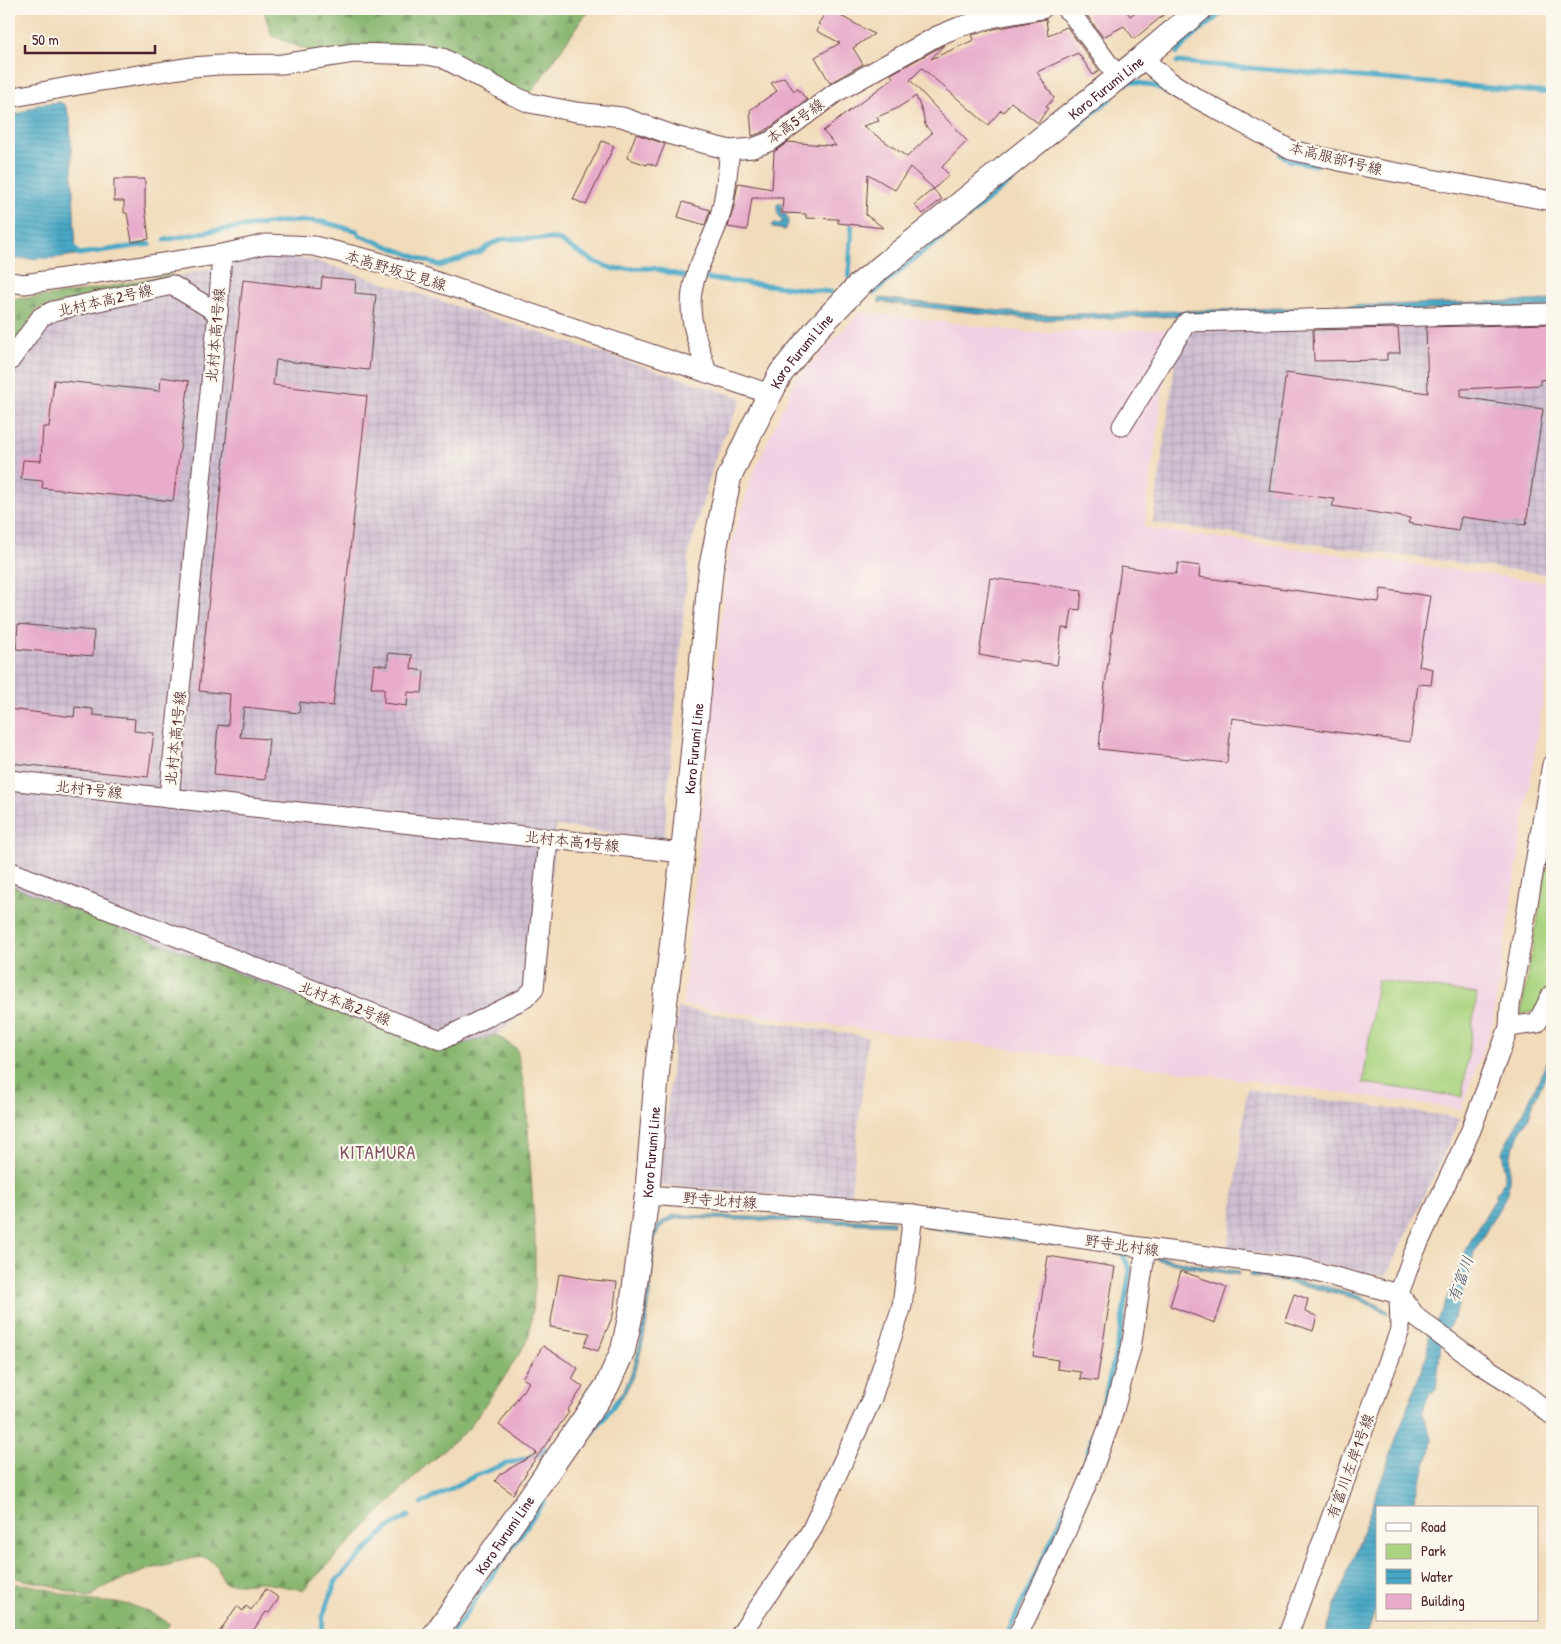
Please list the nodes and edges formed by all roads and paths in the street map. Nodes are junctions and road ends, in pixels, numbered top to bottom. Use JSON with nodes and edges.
{"nodes":[{"id":1,"x":1042,"y":9,"type":"edge"},
{"id":2,"x":1066,"y":9,"type":"edge"},
{"id":3,"x":1200,"y":9,"type":"edge"},
{"id":4,"x":1142,"y":58,"type":"junction"},
{"id":5,"x":1118,"y":77,"type":"junction"},
{"id":6,"x":9,"y":98,"type":"edge"},
{"id":7,"x":730,"y":150,"type":"junction"},
{"id":8,"x":1552,"y":201,"type":"edge"},
{"id":9,"x":222,"y":254,"type":"junction"},
{"id":10,"x":9,"y":282,"type":"edge"},
{"id":11,"x":218,"y":312,"type":"junction"},
{"id":12,"x":1552,"y":313,"type":"edge"},
{"id":13,"x":9,"y":362,"type":"edge"},
{"id":14,"x":707,"y":373,"type":"junction"},
{"id":15,"x":770,"y":394,"type":"junction"},
{"id":16,"x":1122,"y":426,"type":"dead end"},
{"id":17,"x":1552,"y":764,"type":"edge"},
{"id":18,"x":9,"y":780,"type":"edge"},
{"id":19,"x":169,"y":798,"type":"junction"},
{"id":20,"x":548,"y":839,"type":"junction"},
{"id":21,"x":683,"y":853,"type":"junction"},
{"id":22,"x":9,"y":871,"type":"edge"},
{"id":23,"x":1552,"y":994,"type":"edge"},
{"id":24,"x":1509,"y":1027,"type":"junction"},
{"id":25,"x":647,"y":1195,"type":"junction"},
{"id":26,"x":913,"y":1214,"type":"junction"},
{"id":27,"x":1146,"y":1248,"type":"junction"},
{"id":28,"x":1399,"y":1294,"type":"junction"},
{"id":29,"x":1552,"y":1415,"type":"edge"},
{"id":30,"x":435,"y":1635,"type":"edge"},
{"id":31,"x":740,"y":1635,"type":"edge"},
{"id":32,"x":1018,"y":1635,"type":"edge"},
{"id":33,"x":1288,"y":1635,"type":"edge"}],
"edges":[{"from":1,"to":7,"type":"street","name":"本高5号線"},
{"from":2,"to":5,"type":"street"},
{"from":3,"to":4,"type":"main road","name":"Koro Furumi Line"},
{"from":4,"to":5,"type":"main road","name":"Koro Furumi Line"},
{"from":4,"to":8,"type":"street","name":"本高服部1号線"},
{"from":5,"to":15,"type":"main road","name":"Koro Furumi Line"},
{"from":6,"to":7,"type":"street"},
{"from":7,"to":14,"type":"street"},
{"from":9,"to":10,"type":"street","name":"本高野坂立見線"},
{"from":9,"to":11,"type":"street","name":"北村本高1号線"},
{"from":9,"to":14,"type":"street","name":"本高野坂立見線"},
{"from":11,"to":13,"type":"street","name":"北村本高2号線"},
{"from":11,"to":19,"type":"street","name":"北村本高1号線"},
{"from":12,"to":16,"type":"street"},
{"from":14,"to":15,"type":"street","name":"本高野坂立見線"},
{"from":15,"to":21,"type":"main road","name":"Koro Furumi Line"},
{"from":17,"to":24,"type":"street"},
{"from":18,"to":19,"type":"street","name":"北村7号線"},
{"from":19,"to":20,"type":"street","name":"北村本高1号線"},
{"from":20,"to":21,"type":"street","name":"北村本高1号線"},
{"from":20,"to":22,"type":"street","name":"北村本高2号線"},
{"from":21,"to":25,"type":"main road","name":"Koro Furumi Line"},
{"from":23,"to":24,"type":"street"},
{"from":24,"to":28,"type":"street"},
{"from":25,"to":26,"type":"street","name":"野寺北村線"},
{"from":25,"to":30,"type":"main road","name":"Koro Furumi Line"},
{"from":26,"to":27,"type":"street","name":"野寺北村線"},
{"from":26,"to":31,"type":"street"},
{"from":27,"to":28,"type":"street","name":"野寺北村線"},
{"from":27,"to":32,"type":"street"},
{"from":28,"to":29,"type":"street"},
{"from":28,"to":33,"type":"street","name":"有富川左岸1号線"}]}
